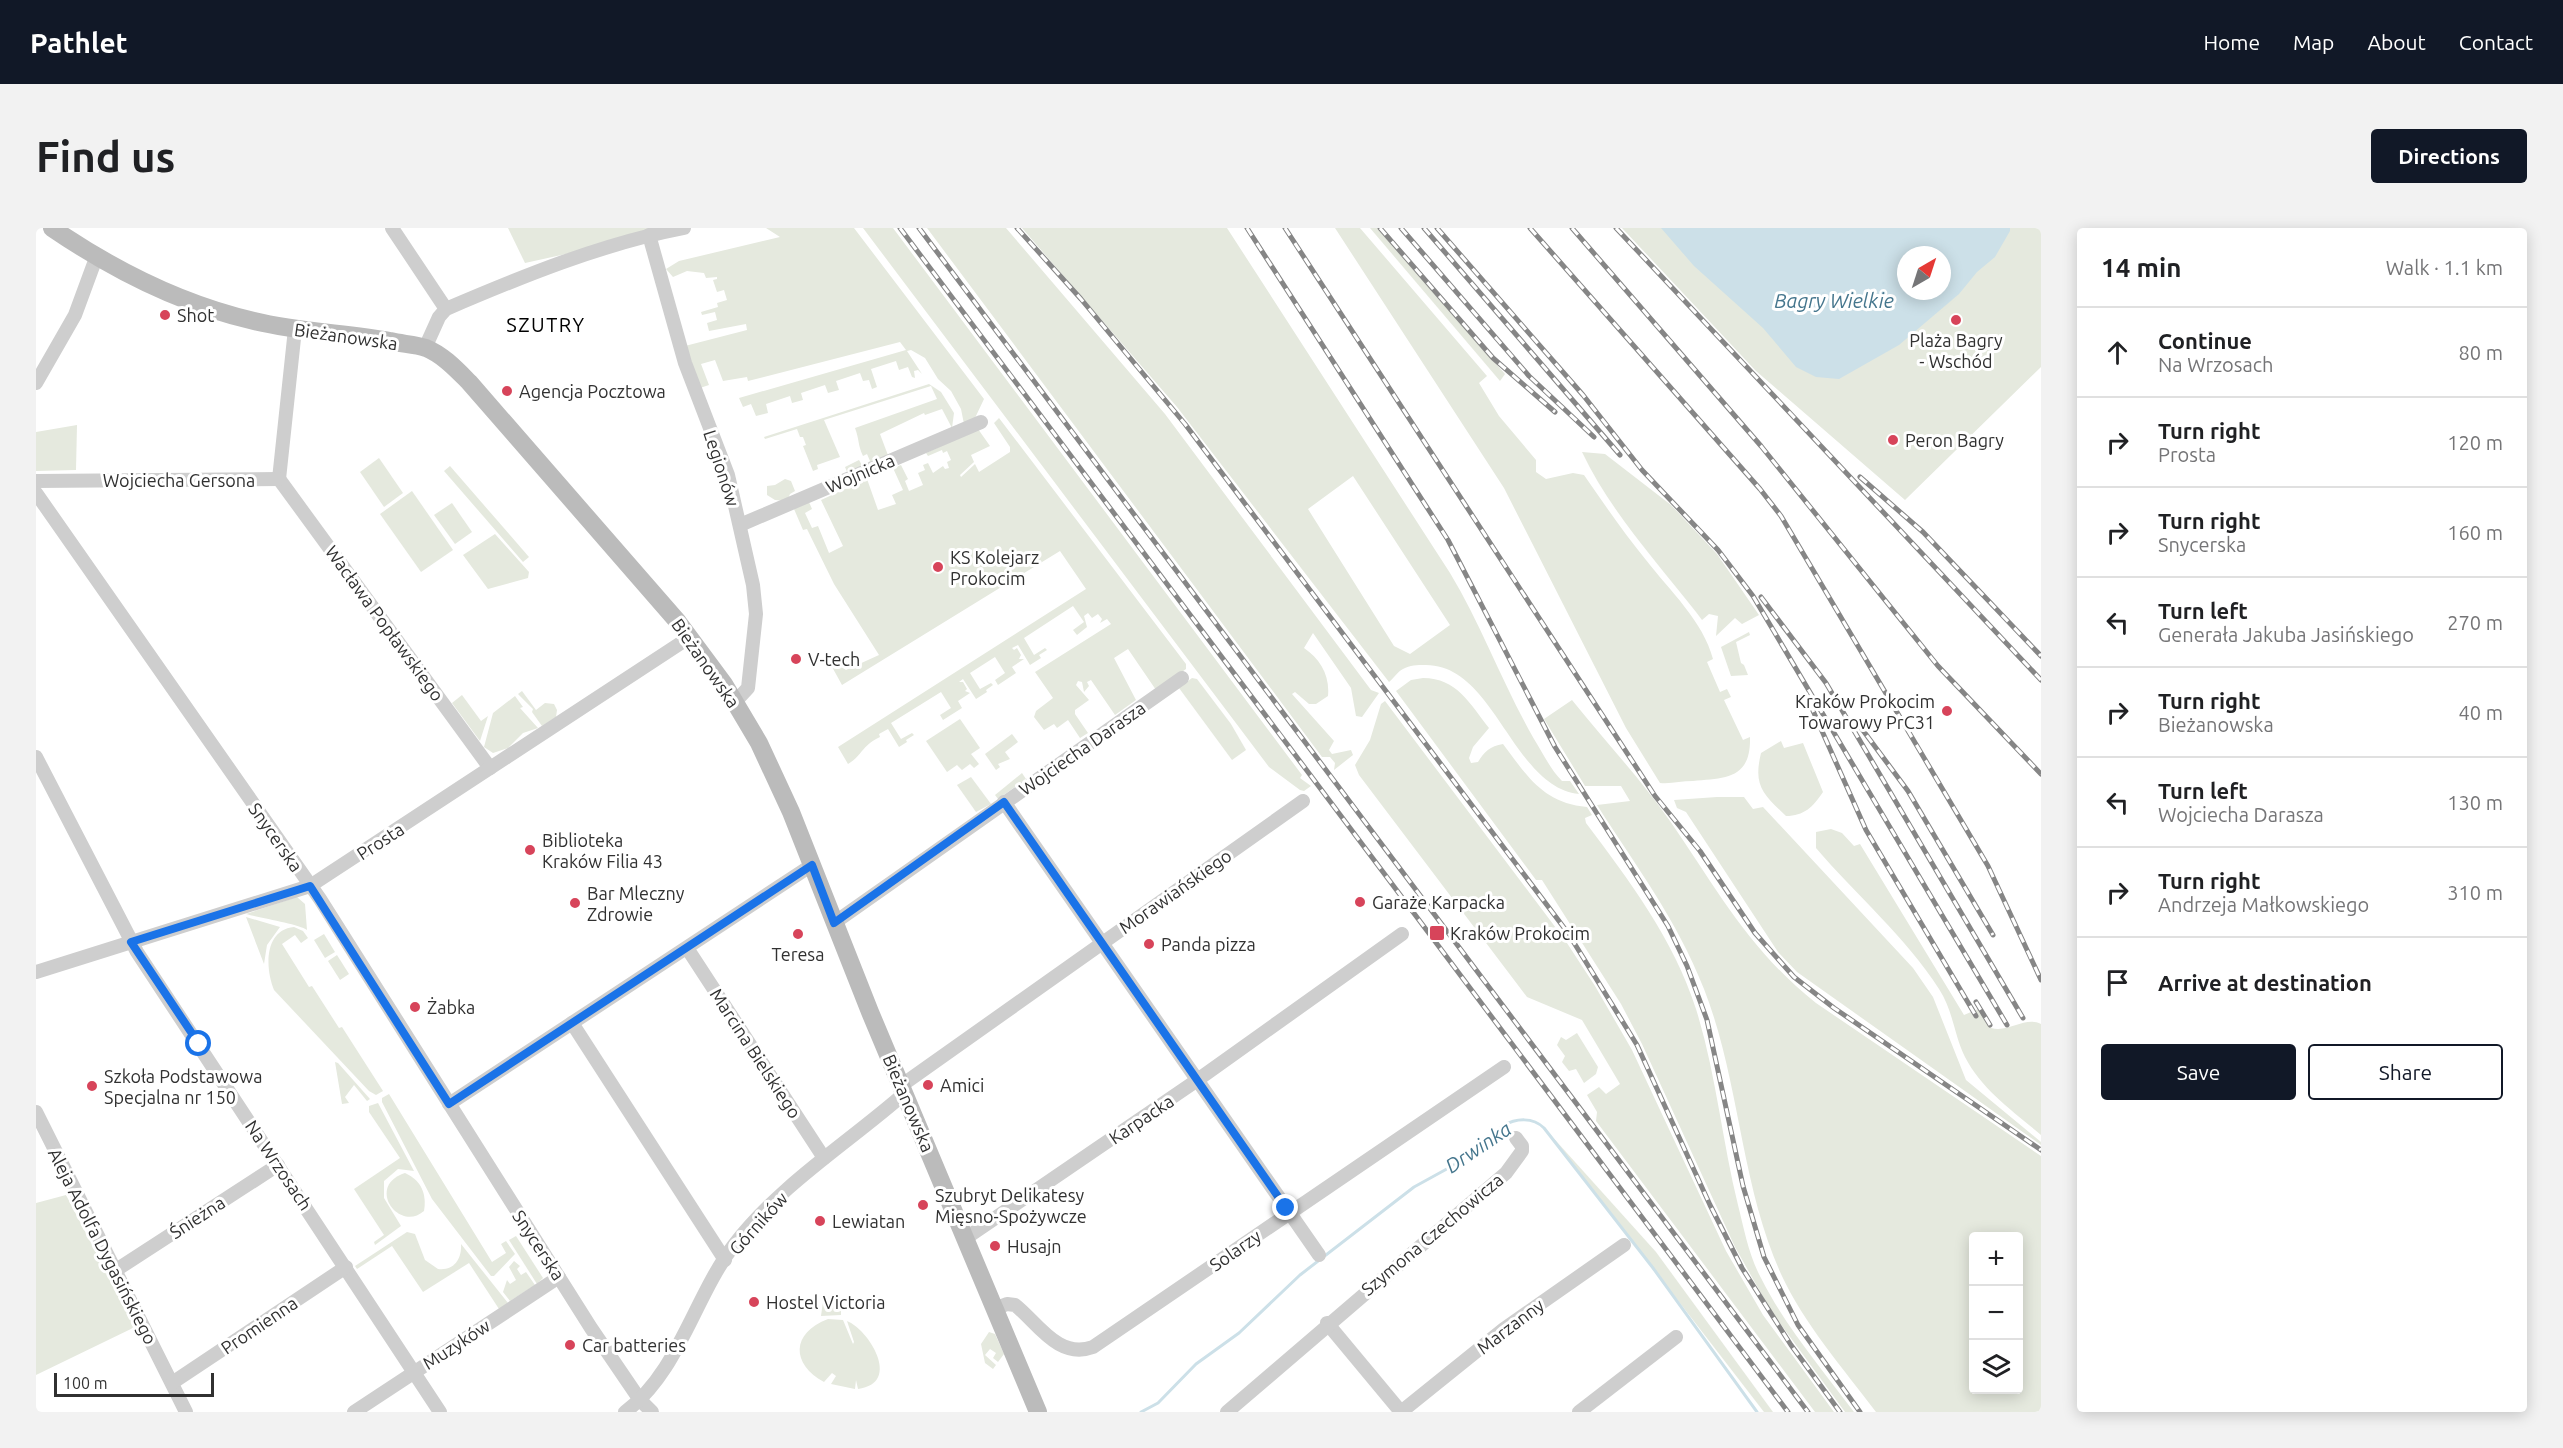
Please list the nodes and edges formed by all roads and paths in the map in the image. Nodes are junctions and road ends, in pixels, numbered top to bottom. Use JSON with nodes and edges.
{"nodes":[{"id":1,"x":52,"y":228,"type":"edge"},
{"id":2,"x":392,"y":228,"type":"edge"},
{"id":3,"x":684,"y":228,"type":"edge"},
{"id":4,"x":649,"y":235,"type":"junction"},
{"id":5,"x":96,"y":258,"type":"junction"},
{"id":6,"x":446,"y":309,"type":"junction"},
{"id":7,"x":295,"y":329,"type":"junction"},
{"id":8,"x":425,"y":348,"type":"junction"},
{"id":9,"x":36,"y":383,"type":"edge"},
{"id":10,"x":981,"y":422,"type":"dead end"},
{"id":11,"x":279,"y":478,"type":"junction"},
{"id":12,"x":36,"y":481,"type":"edge"},
{"id":13,"x":36,"y":493,"type":"edge"},
{"id":14,"x":740,"y":525,"type":"junction"},
{"id":15,"x":690,"y":637,"type":"junction"},
{"id":16,"x":1182,"y":678,"type":"dead end"},
{"id":17,"x":735,"y":702,"type":"junction"},
{"id":18,"x":36,"y":757,"type":"edge"},
{"id":19,"x":490,"y":768,"type":"junction"},
{"id":20,"x":1303,"y":801,"type":"dead end"},
{"id":21,"x":1004,"y":802,"type":"junction"},
{"id":22,"x":812,"y":865,"type":"junction"},
{"id":23,"x":310,"y":886,"type":"junction"},
{"id":24,"x":834,"y":923,"type":"junction"},
{"id":25,"x":1402,"y":934,"type":"dead end"},
{"id":26,"x":131,"y":942,"type":"junction"},
{"id":27,"x":1102,"y":942,"type":"junction"},
{"id":28,"x":687,"y":948,"type":"junction"},
{"id":29,"x":36,"y":972,"type":"edge"},
{"id":30,"x":572,"y":1023,"type":"junction"},
{"id":31,"x":1504,"y":1067,"type":"dead end"},
{"id":32,"x":1196,"y":1081,"type":"junction"},
{"id":33,"x":903,"y":1089,"type":"junction"},
{"id":34,"x":449,"y":1104,"type":"junction"},
{"id":35,"x":36,"y":1112,"type":"edge"},
{"id":36,"x":1516,"y":1138,"type":"dead end"},
{"id":37,"x":824,"y":1158,"type":"junction"},
{"id":38,"x":278,"y":1165,"type":"junction"},
{"id":39,"x":1289,"y":1212,"type":"junction"},
{"id":40,"x":966,"y":1238,"type":"junction"},
{"id":41,"x":1624,"y":1245,"type":"dead end"},
{"id":42,"x":1319,"y":1255,"type":"dead end"},
{"id":43,"x":725,"y":1260,"type":"junction"},
{"id":44,"x":346,"y":1267,"type":"junction"},
{"id":45,"x":116,"y":1270,"type":"junction"},
{"id":46,"x":560,"y":1277,"type":"junction"},
{"id":47,"x":994,"y":1309,"type":"junction"},
{"id":48,"x":1327,"y":1323,"type":"junction"},
{"id":49,"x":1676,"y":1337,"type":"dead end"},
{"id":50,"x":414,"y":1371,"type":"junction"},
{"id":51,"x":172,"y":1383,"type":"junction"},
{"id":52,"x":640,"y":1400,"type":"junction"},
{"id":53,"x":186,"y":1412,"type":"edge"},
{"id":54,"x":354,"y":1412,"type":"edge"},
{"id":55,"x":440,"y":1412,"type":"edge"},
{"id":56,"x":625,"y":1412,"type":"edge"},
{"id":57,"x":652,"y":1412,"type":"edge"},
{"id":58,"x":1038,"y":1412,"type":"edge"},
{"id":59,"x":1227,"y":1412,"type":"edge"},
{"id":60,"x":1401,"y":1412,"type":"edge"},
{"id":61,"x":1579,"y":1412,"type":"edge"}],
"edges":[{"from":1,"to":5,"type":"street","name":"Bieżanowska"},
{"from":2,"to":6,"type":"street"},
{"from":3,"to":4,"type":"street"},
{"from":4,"to":6,"type":"street"},
{"from":4,"to":14,"type":"street","name":"Legionów"},
{"from":5,"to":7,"type":"street","name":"Bieżanowska"},
{"from":5,"to":9,"type":"street"},
{"from":6,"to":8,"type":"street"},
{"from":7,"to":8,"type":"street","name":"Bieżanowska"},
{"from":7,"to":11,"type":"street","name":"Wojciecha Gersona"},
{"from":8,"to":15,"type":"street","name":"Bieżanowska"},
{"from":10,"to":14,"type":"street","name":"Wojnicka"},
{"from":11,"to":12,"type":"street","name":"Wojciecha Gersona"},
{"from":11,"to":19,"type":"street","name":"Wacława Popławskiego"},
{"from":13,"to":23,"type":"street","name":"Snycerska"},
{"from":14,"to":17,"type":"street","name":"Legionów"},
{"from":15,"to":17,"type":"street","name":"Bieżanowska"},
{"from":15,"to":19,"type":"street","name":"Prosta"},
{"from":16,"to":21,"type":"street","name":"Wojciecha Darasza"},
{"from":17,"to":22,"type":"street","name":"Bieżanowska"},
{"from":18,"to":26,"type":"street","name":"Na Wrzosach"},
{"from":19,"to":23,"type":"street","name":"Prosta"},
{"from":20,"to":27,"type":"street","name":"Morawiańskiego"},
{"from":21,"to":24,"type":"street","name":"Wojciecha Darasza"},
{"from":21,"to":27,"type":"street"},
{"from":22,"to":24,"type":"street","name":"Bieżanowska"},
{"from":22,"to":28,"type":"street"},
{"from":23,"to":26,"type":"street","name":"Prosta"},
{"from":23,"to":34,"type":"street","name":"Snycerska"},
{"from":24,"to":33,"type":"street","name":"Bieżanowska"},
{"from":25,"to":32,"type":"street","name":"Karpacka"},
{"from":26,"to":29,"type":"street","name":"Prosta"},
{"from":26,"to":38,"type":"street","name":"Na Wrzosach"},
{"from":27,"to":32,"type":"street"},
{"from":27,"to":33,"type":"street","name":"Morawiańskiego"},
{"from":28,"to":30,"type":"street"},
{"from":28,"to":37,"type":"street","name":"Marcina Bielskiego"},
{"from":30,"to":34,"type":"street"},
{"from":30,"to":43,"type":"street"},
{"from":31,"to":39,"type":"street","name":"Solarzy"},
{"from":32,"to":39,"type":"street"},
{"from":32,"to":40,"type":"street","name":"Karpacka"},
{"from":33,"to":37,"type":"street","name":"Górników"},
{"from":33,"to":40,"type":"street","name":"Bieżanowska"},
{"from":34,"to":46,"type":"street","name":"Snycerska"},
{"from":35,"to":45,"type":"street","name":"Aleja Adolfa Dygasińskiego"},
{"from":36,"to":48,"type":"street","name":"Szymona Czechowicza"},
{"from":37,"to":43,"type":"street","name":"Górników"},
{"from":38,"to":44,"type":"street","name":"Na Wrzosach"},
{"from":38,"to":45,"type":"street","name":"Śnieżna"},
{"from":39,"to":42,"type":"street"},
{"from":39,"to":47,"type":"street","name":"Solarzy"},
{"from":40,"to":47,"type":"street","name":"Bieżanowska"},
{"from":41,"to":60,"type":"street","name":"Marzanny"},
{"from":43,"to":52,"type":"street","name":"Górników"},
{"from":44,"to":50,"type":"street","name":"Na Wrzosach"},
{"from":44,"to":51,"type":"street","name":"Promienna"},
{"from":45,"to":51,"type":"street","name":"Aleja Adolfa Dygasińskiego"},
{"from":46,"to":50,"type":"street","name":"Muzyków"},
{"from":46,"to":52,"type":"street","name":"Snycerska"},
{"from":47,"to":58,"type":"street","name":"Bieżanowska"},
{"from":48,"to":59,"type":"street","name":"Szymona Czechowicza"},
{"from":48,"to":60,"type":"street"},
{"from":49,"to":61,"type":"street"},
{"from":50,"to":54,"type":"street","name":"Muzyków"},
{"from":50,"to":55,"type":"street","name":"Na Wrzosach"},
{"from":51,"to":53,"type":"street","name":"Aleja Adolfa Dygasińskiego"},
{"from":52,"to":56,"type":"street","name":"Górników"},
{"from":52,"to":57,"type":"street","name":"Snycerska"}]}
